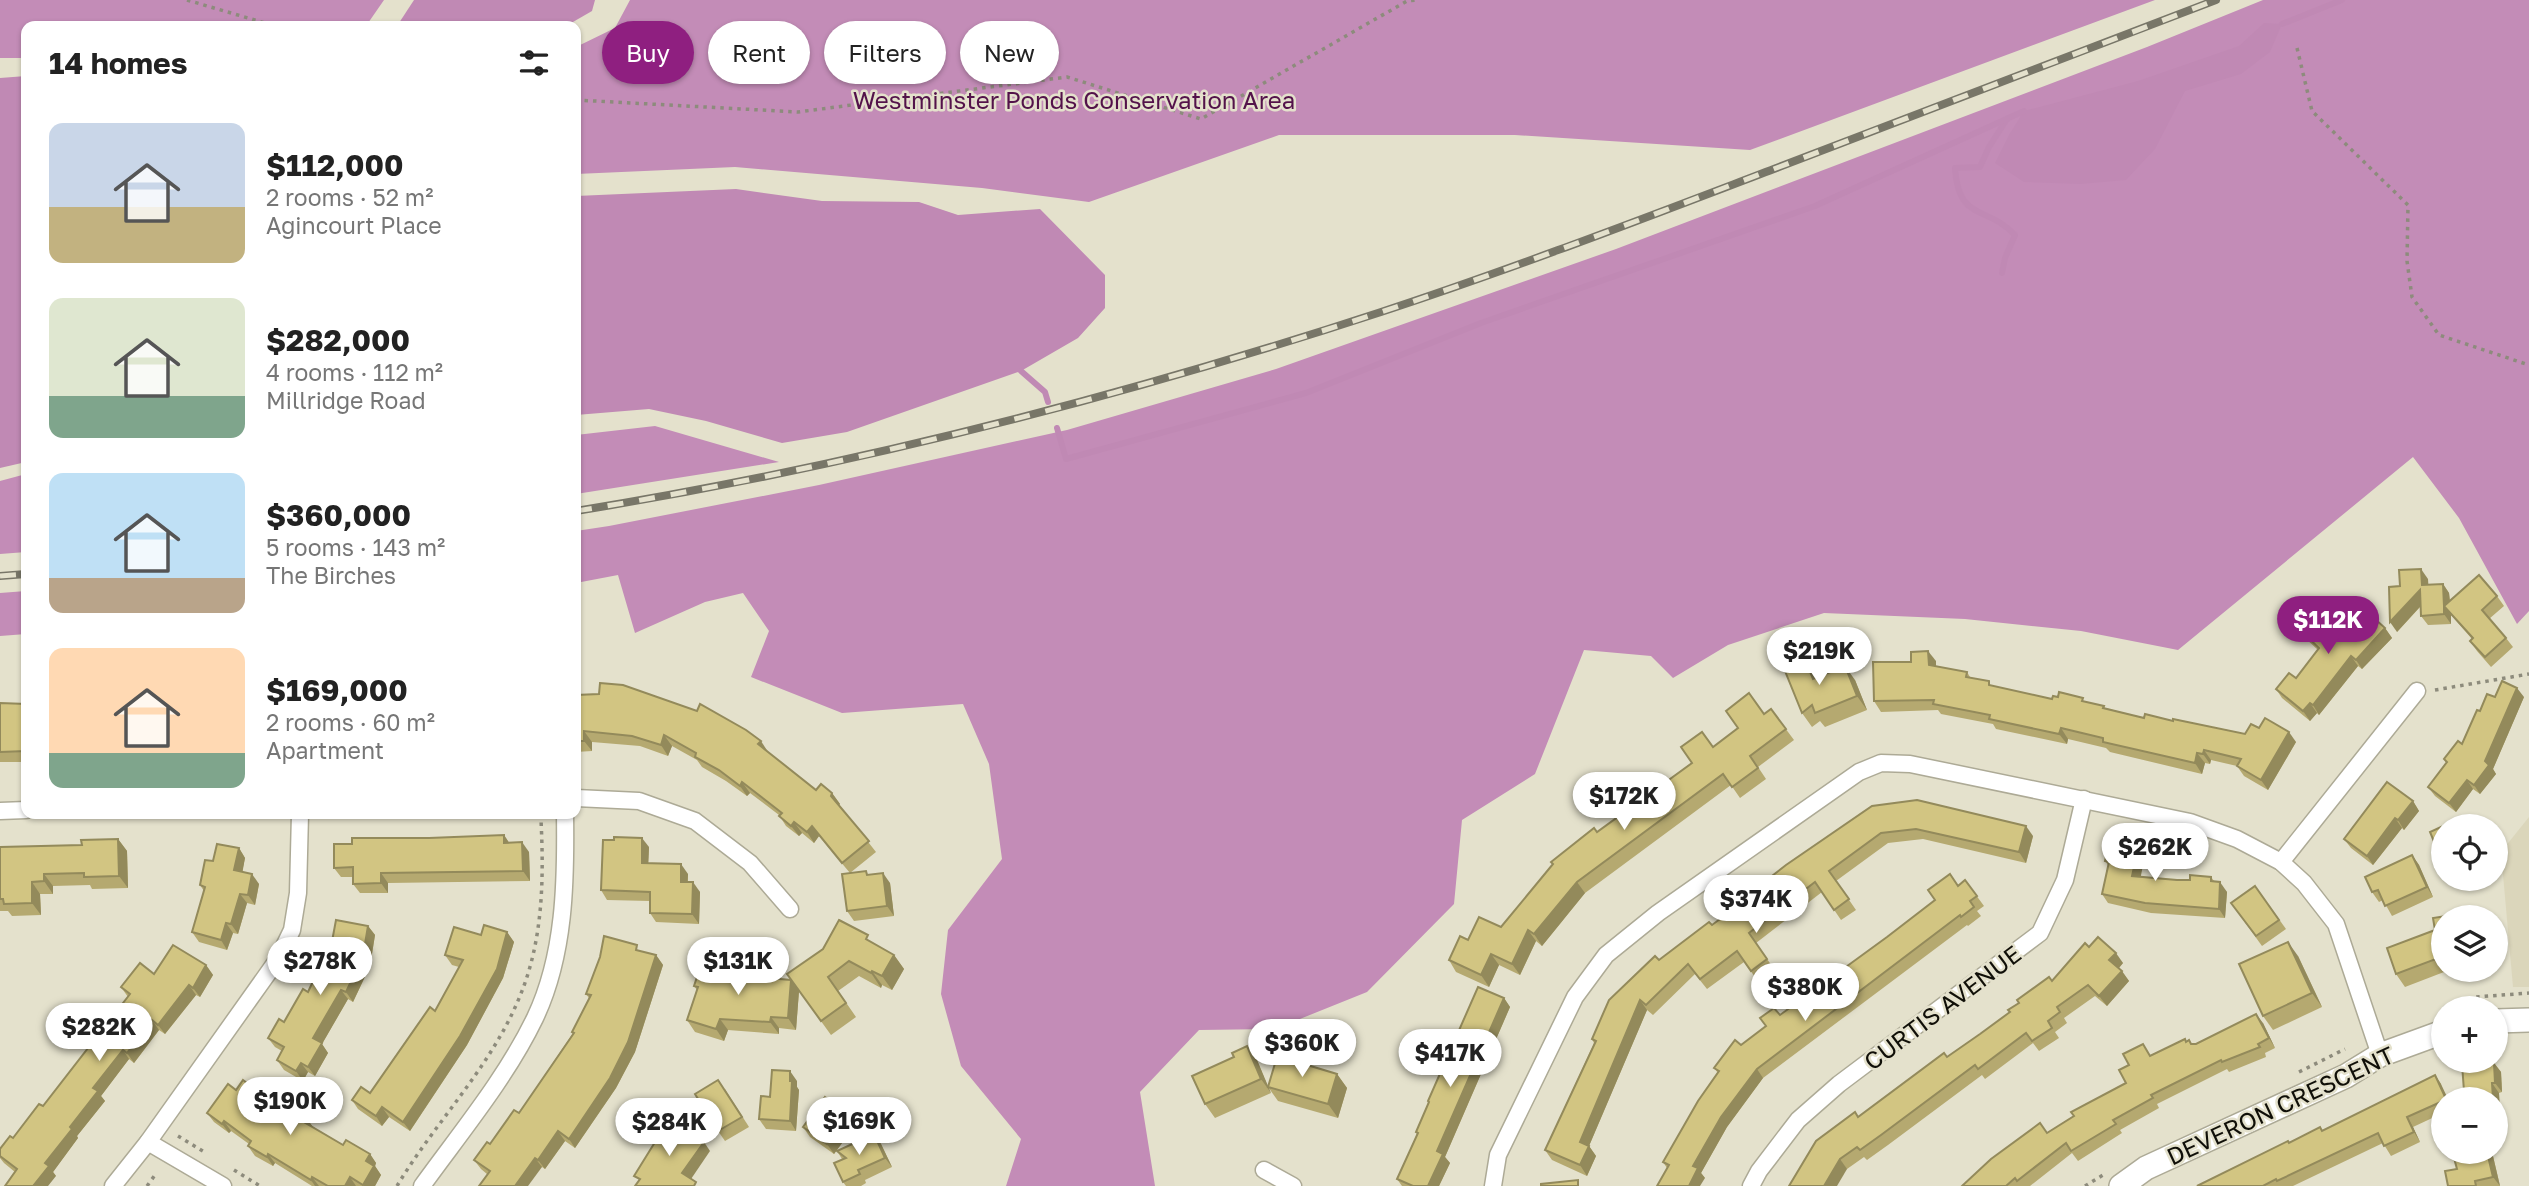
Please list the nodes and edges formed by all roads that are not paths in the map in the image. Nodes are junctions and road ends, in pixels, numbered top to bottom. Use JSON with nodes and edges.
{"nodes":[{"id":1,"x":2417,"y":691,"type":"road end"},
{"id":2,"x":581,"y":798,"type":"edge"},
{"id":3,"x":2084,"y":799,"type":"junction"},
{"id":4,"x":21,"y":810,"type":"edge"},
{"id":5,"x":0,"y":811,"type":"edge"},
{"id":6,"x":300,"y":819,"type":"edge"},
{"id":7,"x":565,"y":819,"type":"edge"},
{"id":8,"x":2281,"y":862,"type":"junction"},
{"id":9,"x":790,"y":909,"type":"dead end"},
{"id":10,"x":2529,"y":1020,"type":"edge"},
{"id":11,"x":2508,"y":1021,"type":"edge"},
{"id":12,"x":2431,"y":1036,"type":"edge"},
{"id":13,"x":2381,"y":1055,"type":"junction"},
{"id":14,"x":148,"y":1142,"type":"junction"},
{"id":15,"x":1264,"y":1170,"type":"dead end"},
{"id":16,"x":113,"y":1186,"type":"edge"},
{"id":17,"x":223,"y":1186,"type":"edge"},
{"id":18,"x":422,"y":1186,"type":"edge"},
{"id":19,"x":1293,"y":1186,"type":"edge"},
{"id":20,"x":1493,"y":1186,"type":"edge"},
{"id":21,"x":1751,"y":1186,"type":"edge"},
{"id":22,"x":2121,"y":1186,"type":"edge"}],
"edges":[{"from":1,"to":8,"type":"street"},
{"from":2,"to":9,"type":"street"},
{"from":3,"to":8,"type":"street"},
{"from":3,"to":20,"type":"street"},
{"from":3,"to":21,"type":"street","name":"CURTIS AVENUE"},
{"from":4,"to":5,"type":"street"},
{"from":6,"to":14,"type":"street"},
{"from":7,"to":18,"type":"street"},
{"from":8,"to":13,"type":"street"},
{"from":10,"to":11,"type":"street"},
{"from":12,"to":13,"type":"street","name":"DEVERON CRESCENT"},
{"from":13,"to":22,"type":"street","name":"DEVERON CRESCENT"},
{"from":14,"to":16,"type":"street"},
{"from":14,"to":17,"type":"street"},
{"from":15,"to":19,"type":"street"}]}
